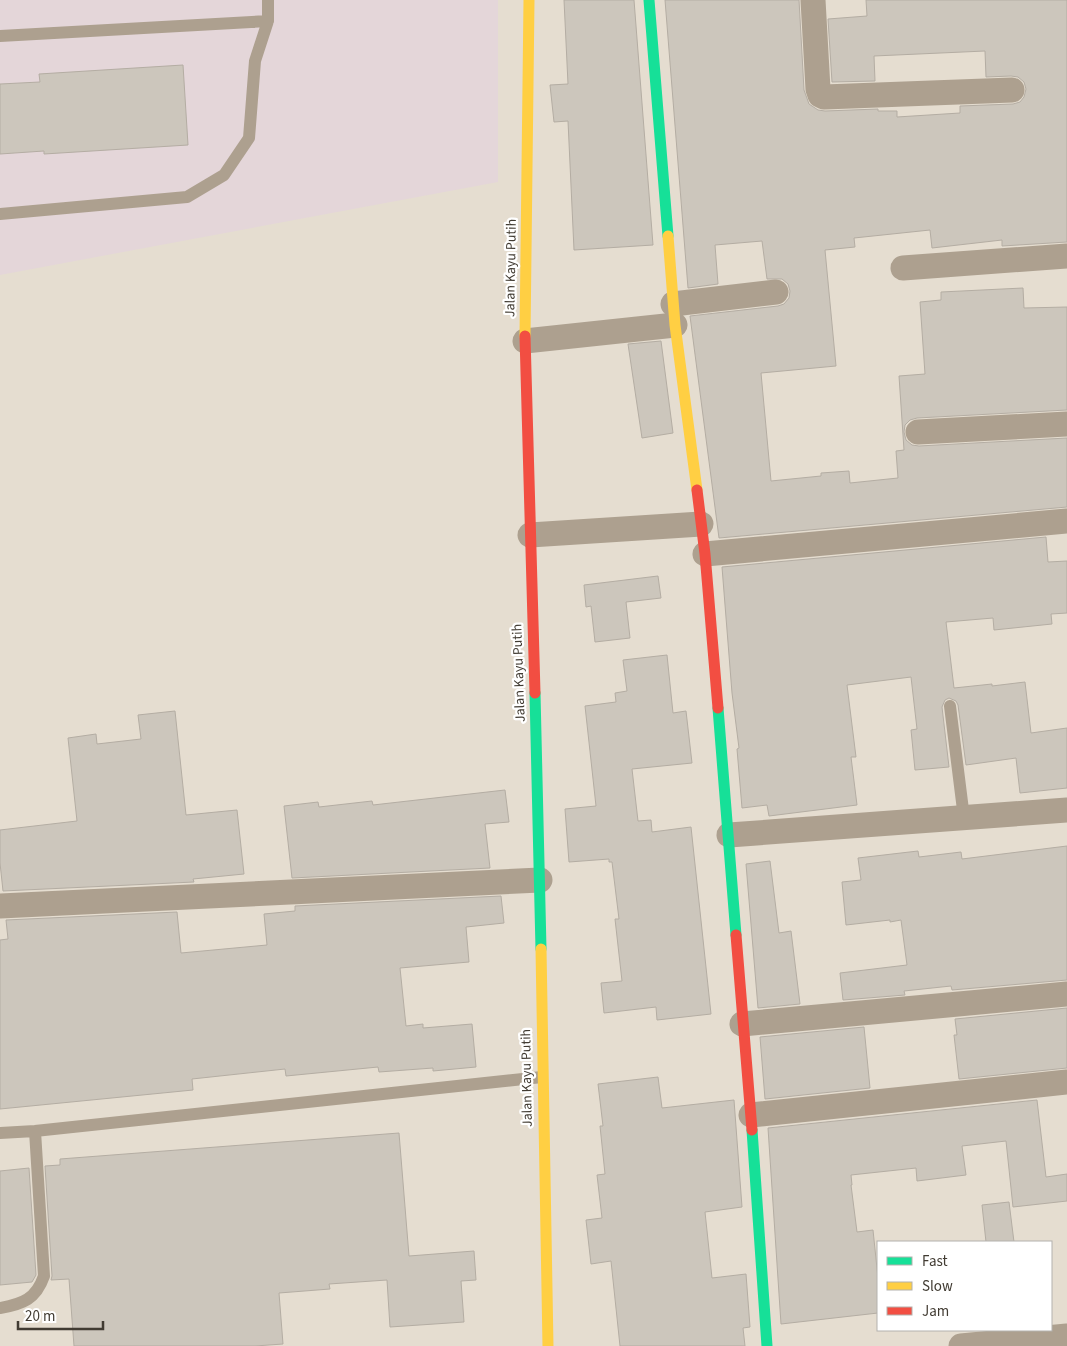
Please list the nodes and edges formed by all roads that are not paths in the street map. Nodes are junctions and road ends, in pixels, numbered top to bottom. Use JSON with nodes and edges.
{"nodes":[{"id":1,"x":268,"y":0,"type":"edge"},
{"id":2,"x":529,"y":0,"type":"edge"},
{"id":3,"x":649,"y":0,"type":"edge"},
{"id":4,"x":813,"y":0,"type":"edge"},
{"id":5,"x":268,"y":21,"type":"junction"},
{"id":6,"x":0,"y":36,"type":"edge"},
{"id":7,"x":1012,"y":90,"type":"dead end"},
{"id":8,"x":0,"y":214,"type":"edge"},
{"id":9,"x":1067,"y":256,"type":"edge"},
{"id":10,"x":903,"y":268,"type":"dead end"},
{"id":11,"x":776,"y":292,"type":"dead end"},
{"id":12,"x":674,"y":315,"type":"junction"},
{"id":13,"x":525,"y":341,"type":"junction"},
{"id":14,"x":1067,"y":424,"type":"edge"},
{"id":15,"x":918,"y":432,"type":"dead end"},
{"id":16,"x":1067,"y":521,"type":"edge"},
{"id":17,"x":701,"y":524,"type":"junction"},
{"id":18,"x":530,"y":535,"type":"junction"},
{"id":19,"x":705,"y":554,"type":"junction"},
{"id":20,"x":950,"y":706,"type":"dead end"},
{"id":21,"x":1067,"y":810,"type":"edge"},
{"id":22,"x":964,"y":818,"type":"junction"},
{"id":23,"x":729,"y":835,"type":"junction"},
{"id":24,"x":540,"y":880,"type":"junction"},
{"id":25,"x":0,"y":906,"type":"edge"},
{"id":26,"x":1067,"y":994,"type":"edge"},
{"id":27,"x":742,"y":1024,"type":"junction"},
{"id":28,"x":542,"y":1077,"type":"junction"},
{"id":29,"x":1067,"y":1082,"type":"edge"},
{"id":30,"x":751,"y":1115,"type":"junction"},
{"id":31,"x":35,"y":1131,"type":"junction"},
{"id":32,"x":0,"y":1133,"type":"edge"},
{"id":33,"x":0,"y":1308,"type":"edge"},
{"id":34,"x":1067,"y":1336,"type":"edge"},
{"id":35,"x":548,"y":1346,"type":"edge"},
{"id":36,"x":767,"y":1346,"type":"edge"},
{"id":37,"x":961,"y":1346,"type":"edge"}],
"edges":[{"from":1,"to":5,"type":"lane"},
{"from":2,"to":13,"type":"street","name":"Jalan Kayu Putih"},
{"from":3,"to":12,"type":"street"},
{"from":4,"to":7,"type":"street"},
{"from":5,"to":6,"type":"lane"},
{"from":5,"to":8,"type":"lane"},
{"from":9,"to":10,"type":"street"},
{"from":11,"to":12,"type":"street"},
{"from":12,"to":13,"type":"street"},
{"from":12,"to":17,"type":"street"},
{"from":13,"to":18,"type":"street","name":"Jalan Kayu Putih"},
{"from":14,"to":15,"type":"street"},
{"from":16,"to":19,"type":"street"},
{"from":17,"to":18,"type":"street"},
{"from":17,"to":19,"type":"street"},
{"from":18,"to":24,"type":"street","name":"Jalan Kayu Putih"},
{"from":19,"to":23,"type":"street"},
{"from":20,"to":22,"type":"lane"},
{"from":21,"to":22,"type":"street"},
{"from":22,"to":23,"type":"street"},
{"from":23,"to":27,"type":"street"},
{"from":24,"to":25,"type":"street"},
{"from":24,"to":28,"type":"street","name":"Jalan Kayu Putih"},
{"from":26,"to":27,"type":"street"},
{"from":27,"to":30,"type":"street"},
{"from":28,"to":31,"type":"lane"},
{"from":28,"to":35,"type":"street","name":"Jalan Kayu Putih"},
{"from":29,"to":30,"type":"street"},
{"from":30,"to":36,"type":"street"},
{"from":31,"to":32,"type":"lane"},
{"from":31,"to":33,"type":"lane"},
{"from":34,"to":37,"type":"street"}]}
